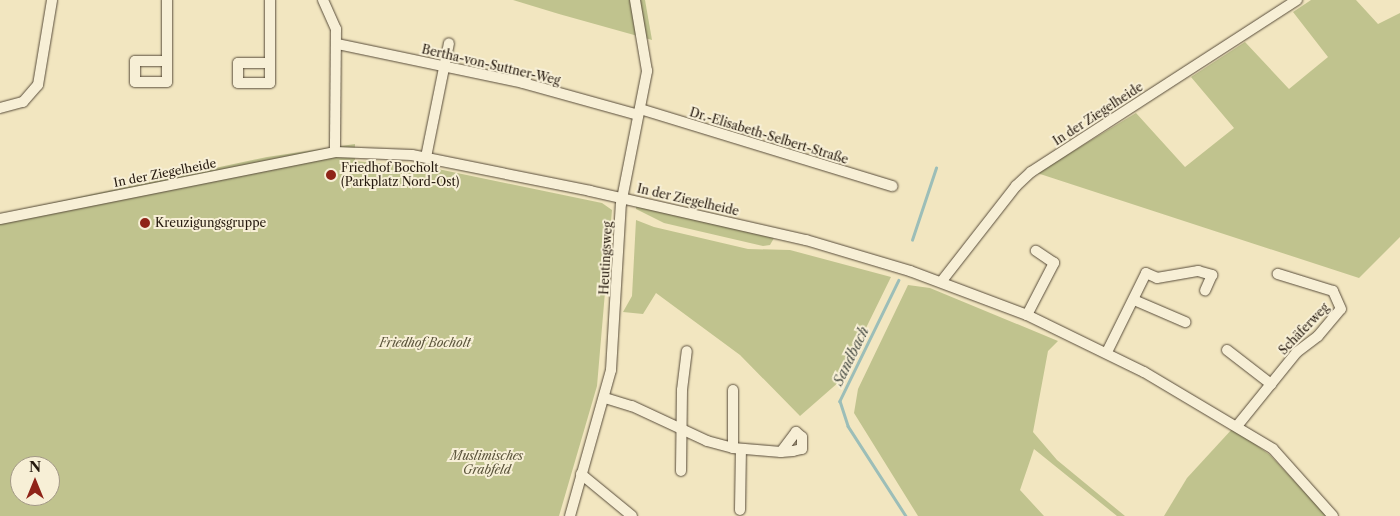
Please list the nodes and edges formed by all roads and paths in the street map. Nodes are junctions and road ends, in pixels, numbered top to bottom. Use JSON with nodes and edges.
{"nodes":[{"id":1,"x":52,"y":0,"type":"edge"},
{"id":2,"x":167,"y":0,"type":"edge"},
{"id":3,"x":270,"y":0,"type":"edge"},
{"id":4,"x":323,"y":0,"type":"edge"},
{"id":5,"x":634,"y":0,"type":"edge"},
{"id":6,"x":1297,"y":0,"type":"edge"},
{"id":7,"x":449,"y":43,"type":"dead end"},
{"id":8,"x":336,"y":44,"type":"junction"},
{"id":9,"x":167,"y":61,"type":"dead end"},
{"id":10,"x":270,"y":63,"type":"dead end"},
{"id":11,"x":444,"y":67,"type":"junction"},
{"id":12,"x":0,"y":108,"type":"edge"},
{"id":13,"x":639,"y":112,"type":"junction"},
{"id":14,"x":335,"y":152,"type":"junction"},
{"id":15,"x":426,"y":158,"type":"junction"},
{"id":16,"x":892,"y":186,"type":"dead end"},
{"id":17,"x":622,"y":198,"type":"junction"},
{"id":18,"x":0,"y":219,"type":"edge"},
{"id":19,"x":1036,"y":251,"type":"dead end"},
{"id":20,"x":1278,"y":274,"type":"dead end"},
{"id":21,"x":941,"y":282,"type":"junction"},
{"id":22,"x":1205,"y":291,"type":"dead end"},
{"id":23,"x":1134,"y":300,"type":"junction"},
{"id":24,"x":1027,"y":315,"type":"junction"},
{"id":25,"x":1185,"y":322,"type":"dead end"},
{"id":26,"x":1227,"y":350,"type":"dead end"},
{"id":27,"x":687,"y":351,"type":"dead end"},
{"id":28,"x":1107,"y":352,"type":"junction"},
{"id":29,"x":1271,"y":384,"type":"junction"},
{"id":30,"x":733,"y":390,"type":"dead end"},
{"id":31,"x":605,"y":398,"type":"junction"},
{"id":32,"x":1237,"y":426,"type":"junction"},
{"id":33,"x":681,"y":429,"type":"junction"},
{"id":34,"x":737,"y":448,"type":"junction"},
{"id":35,"x":781,"y":452,"type":"dead end"},
{"id":36,"x":681,"y":471,"type":"dead end"},
{"id":37,"x":581,"y":474,"type":"junction"},
{"id":38,"x":740,"y":510,"type":"dead end"},
{"id":39,"x":570,"y":516,"type":"edge"},
{"id":40,"x":632,"y":516,"type":"edge"},
{"id":41,"x":1333,"y":516,"type":"edge"}],
"edges":[{"from":1,"to":12,"type":"street"},
{"from":2,"to":9,"type":"street"},
{"from":3,"to":10,"type":"street"},
{"from":4,"to":8,"type":"street"},
{"from":5,"to":13,"type":"street","name":"Heutingsweg"},
{"from":6,"to":21,"type":"street","name":"In der Ziegelheide"},
{"from":7,"to":11,"type":"street"},
{"from":8,"to":11,"type":"street","name":"Bertha-von-Suttner-Weg"},
{"from":8,"to":14,"type":"street"},
{"from":11,"to":13,"type":"street","name":"Bertha-von-Suttner-Weg"},
{"from":11,"to":15,"type":"street"},
{"from":13,"to":16,"type":"street","name":"Dr.-Elisabeth-Selbert-Straße"},
{"from":13,"to":17,"type":"street","name":"Heutingsweg"},
{"from":14,"to":15,"type":"street","name":"In der Ziegelheide"},
{"from":14,"to":18,"type":"street","name":"In der Ziegelheide"},
{"from":15,"to":17,"type":"street","name":"In der Ziegelheide"},
{"from":17,"to":21,"type":"street","name":"In der Ziegelheide"},
{"from":17,"to":31,"type":"street","name":"Heutingsweg"},
{"from":19,"to":24,"type":"street"},
{"from":20,"to":29,"type":"street","name":"Schäferweg"},
{"from":21,"to":24,"type":"street","name":"In der Ziegelheide"},
{"from":22,"to":23,"type":"street"},
{"from":23,"to":25,"type":"street"},
{"from":23,"to":28,"type":"street"},
{"from":24,"to":28,"type":"street"},
{"from":26,"to":29,"type":"street"},
{"from":27,"to":33,"type":"street"},
{"from":28,"to":32,"type":"street"},
{"from":29,"to":32,"type":"street","name":"Schäferweg"},
{"from":30,"to":34,"type":"street"},
{"from":31,"to":33,"type":"street"},
{"from":31,"to":37,"type":"street","name":"Heutingsweg"},
{"from":32,"to":41,"type":"street"},
{"from":33,"to":34,"type":"street"},
{"from":33,"to":36,"type":"street"},
{"from":34,"to":35,"type":"street"},
{"from":34,"to":38,"type":"street"},
{"from":37,"to":39,"type":"street","name":"Heutingsweg"},
{"from":37,"to":40,"type":"street"}]}
